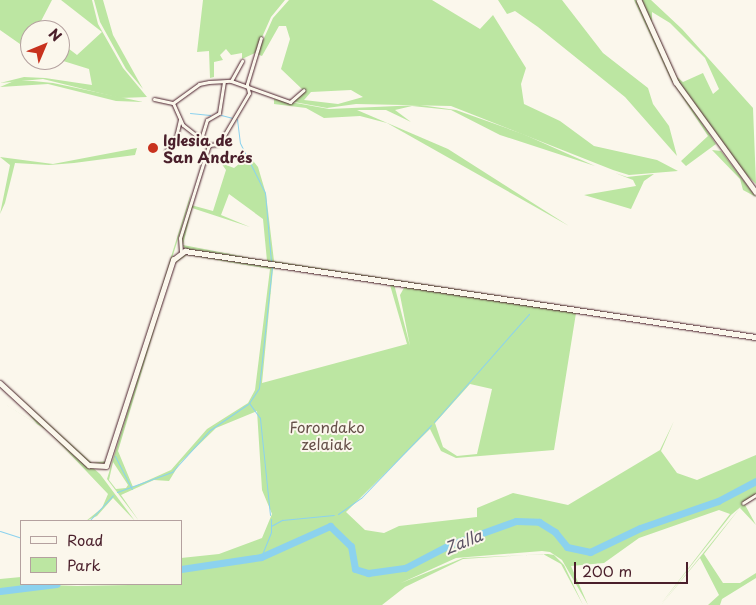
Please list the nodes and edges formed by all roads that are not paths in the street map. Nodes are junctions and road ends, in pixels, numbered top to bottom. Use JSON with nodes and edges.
{"nodes":[{"id":1,"x":639,"y":0,"type":"edge"},
{"id":2,"x":261,"y":38,"type":"dead end"},
{"id":3,"x":242,"y":61,"type":"dead end"},
{"id":4,"x":224,"y":81,"type":"junction"},
{"id":5,"x":231,"y":81,"type":"junction"},
{"id":6,"x":250,"y":89,"type":"junction"},
{"id":7,"x":304,"y":90,"type":"dead end"},
{"id":8,"x":154,"y":99,"type":"dead end"},
{"id":9,"x":173,"y":103,"type":"junction"},
{"id":10,"x":180,"y":119,"type":"junction"},
{"id":11,"x":202,"y":136,"type":"junction"},
{"id":12,"x":209,"y":145,"type":"junction"},
{"id":13,"x":166,"y":151,"type":"dead end"},
{"id":14,"x":756,"y":192,"type":"edge"},
{"id":15,"x":181,"y":252,"type":"junction"},
{"id":16,"x":756,"y":336,"type":"edge"},
{"id":17,"x":0,"y":382,"type":"edge"},
{"id":18,"x":756,"y":495,"type":"edge"},
{"id":19,"x":743,"y":504,"type":"dead end"}],
"edges":[{"from":1,"to":14,"type":"street"},
{"from":2,"to":6,"type":"street"},
{"from":3,"to":5,"type":"street"},
{"from":4,"to":5,"type":"street"},
{"from":4,"to":9,"type":"street"},
{"from":4,"to":11,"type":"street"},
{"from":5,"to":6,"type":"street"},
{"from":6,"to":7,"type":"street"},
{"from":6,"to":12,"type":"street"},
{"from":8,"to":9,"type":"street"},
{"from":9,"to":10,"type":"street"},
{"from":10,"to":11,"type":"street"},
{"from":10,"to":13,"type":"street"},
{"from":11,"to":12,"type":"street"},
{"from":12,"to":15,"type":"street"},
{"from":15,"to":16,"type":"street"},
{"from":15,"to":17,"type":"street"},
{"from":18,"to":19,"type":"street"}]}
